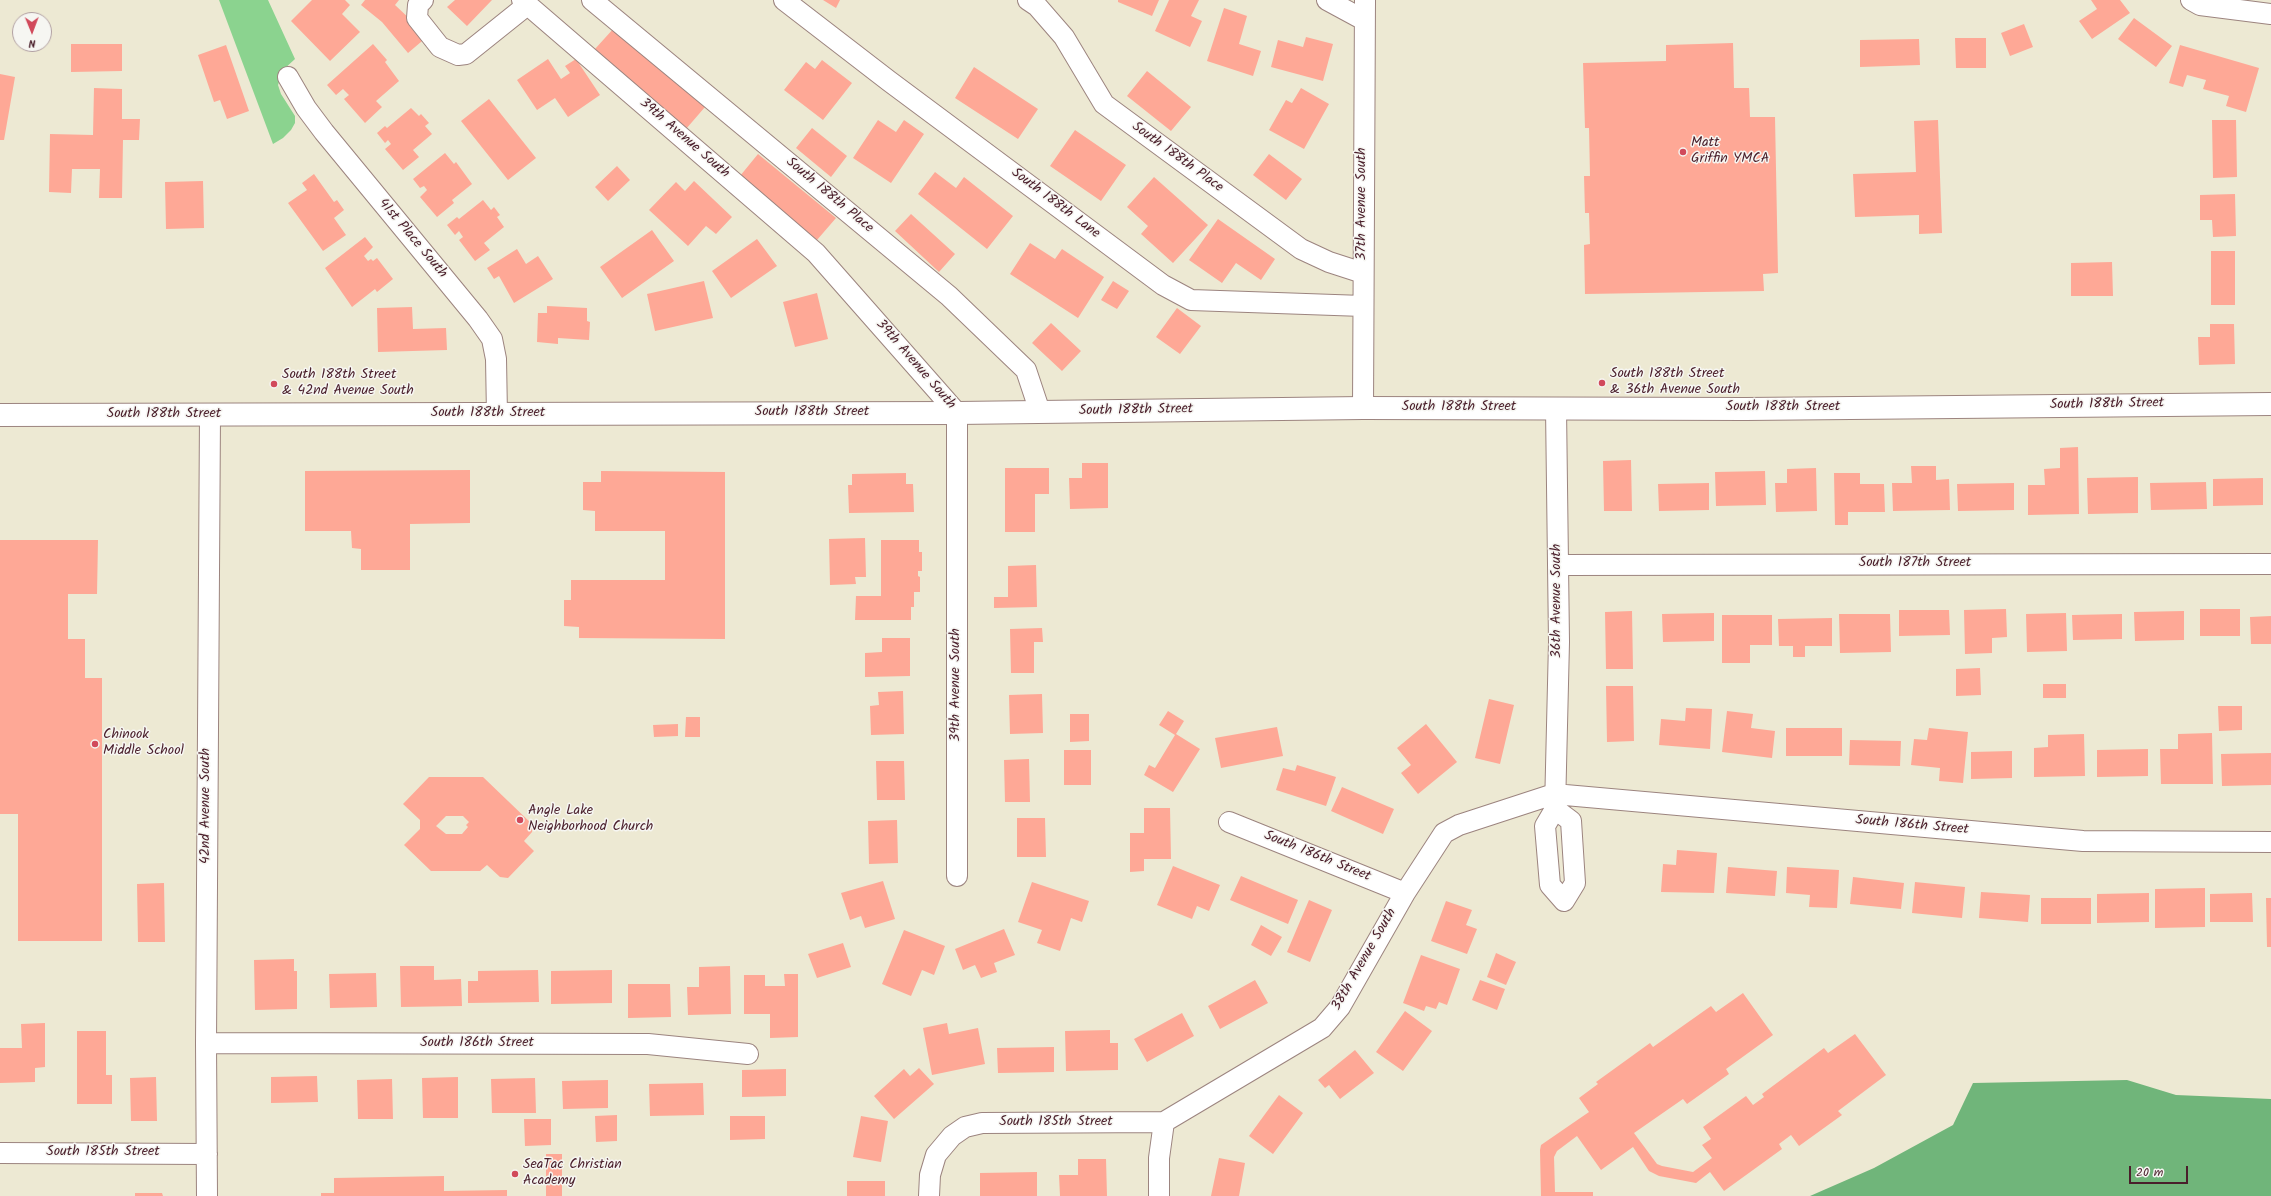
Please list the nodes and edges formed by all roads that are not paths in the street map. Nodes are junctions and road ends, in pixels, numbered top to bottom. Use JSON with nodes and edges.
{"nodes":[{"id":1,"x":423,"y":0,"type":"edge"},
{"id":2,"x":592,"y":0,"type":"edge"},
{"id":3,"x":784,"y":0,"type":"edge"},
{"id":4,"x":1028,"y":0,"type":"edge"},
{"id":5,"x":1326,"y":0,"type":"edge"},
{"id":6,"x":1365,"y":0,"type":"edge"},
{"id":7,"x":2191,"y":0,"type":"edge"},
{"id":8,"x":526,"y":3,"type":"edge"},
{"id":9,"x":2271,"y":14,"type":"edge"},
{"id":10,"x":1364,"y":20,"type":"junction"},
{"id":11,"x":288,"y":77,"type":"dead end"},
{"id":12,"x":1363,"y":273,"type":"junction"},
{"id":13,"x":1362,"y":306,"type":"junction"},
{"id":14,"x":2271,"y":404,"type":"edge"},
{"id":15,"x":1363,"y":408,"type":"junction"},
{"id":16,"x":1556,"y":408,"type":"junction"},
{"id":17,"x":1040,"y":412,"type":"junction"},
{"id":18,"x":957,"y":413,"type":"junction"},
{"id":19,"x":0,"y":415,"type":"edge"},
{"id":20,"x":210,"y":415,"type":"junction"},
{"id":21,"x":497,"y":415,"type":"junction"},
{"id":22,"x":2271,"y":564,"type":"edge"},
{"id":23,"x":1558,"y":565,"type":"junction"},
{"id":24,"x":1554,"y":802,"type":"junction"},
{"id":25,"x":1228,"y":822,"type":"dead end"},
{"id":26,"x":2271,"y":842,"type":"edge"},
{"id":27,"x":957,"y":876,"type":"dead end"},
{"id":28,"x":1405,"y":892,"type":"junction"},
{"id":29,"x":206,"y":1043,"type":"junction"},
{"id":30,"x":748,"y":1054,"type":"dead end"},
{"id":31,"x":1164,"y":1122,"type":"junction"},
{"id":32,"x":0,"y":1153,"type":"edge"},
{"id":33,"x":207,"y":1154,"type":"junction"},
{"id":34,"x":207,"y":1196,"type":"edge"},
{"id":35,"x":930,"y":1196,"type":"edge"},
{"id":36,"x":1159,"y":1196,"type":"edge"}],
"edges":[{"from":1,"to":8,"type":"street","name":"39th Avenue South"},
{"from":2,"to":17,"type":"street","name":"South 188th Place"},
{"from":3,"to":13,"type":"street","name":"South 188th Lane"},
{"from":4,"to":12,"type":"street","name":"South 188th Place"},
{"from":5,"to":10,"type":"street"},
{"from":6,"to":10,"type":"street","name":"37th Avenue South"},
{"from":7,"to":9,"type":"street"},
{"from":8,"to":18,"type":"street","name":"39th Avenue South"},
{"from":10,"to":12,"type":"street","name":"37th Avenue South"},
{"from":11,"to":21,"type":"street","name":"41st Place South"},
{"from":12,"to":13,"type":"street","name":"37th Avenue South"},
{"from":13,"to":15,"type":"street","name":"37th Avenue South"},
{"from":14,"to":16,"type":"main road","name":"South 188th Street"},
{"from":15,"to":16,"type":"main road","name":"South 188th Street"},
{"from":15,"to":17,"type":"main road","name":"South 188th Street"},
{"from":16,"to":23,"type":"street","name":"36th Avenue South"},
{"from":17,"to":18,"type":"main road","name":"South 188th Street"},
{"from":18,"to":21,"type":"main road","name":"South 188th Street"},
{"from":18,"to":27,"type":"street","name":"39th Avenue South"},
{"from":19,"to":20,"type":"main road","name":"South 188th Street"},
{"from":20,"to":21,"type":"main road","name":"South 188th Street"},
{"from":20,"to":29,"type":"street","name":"42nd Avenue South"},
{"from":22,"to":23,"type":"street","name":"South 187th Street"},
{"from":23,"to":24,"type":"street","name":"36th Avenue South"},
{"from":24,"to":26,"type":"street","name":"South 186th Street"},
{"from":24,"to":28,"type":"street","name":"38th Avenue South"},
{"from":25,"to":28,"type":"street","name":"South 186th Street"},
{"from":28,"to":31,"type":"street","name":"38th Avenue South"},
{"from":29,"to":30,"type":"street","name":"South 186th Street"},
{"from":29,"to":33,"type":"street","name":"42nd Avenue South"},
{"from":31,"to":35,"type":"street","name":"South 185th Street"},
{"from":31,"to":36,"type":"street"},
{"from":32,"to":33,"type":"street","name":"South 185th Street"},
{"from":33,"to":34,"type":"street","name":"42nd Avenue South"}]}
